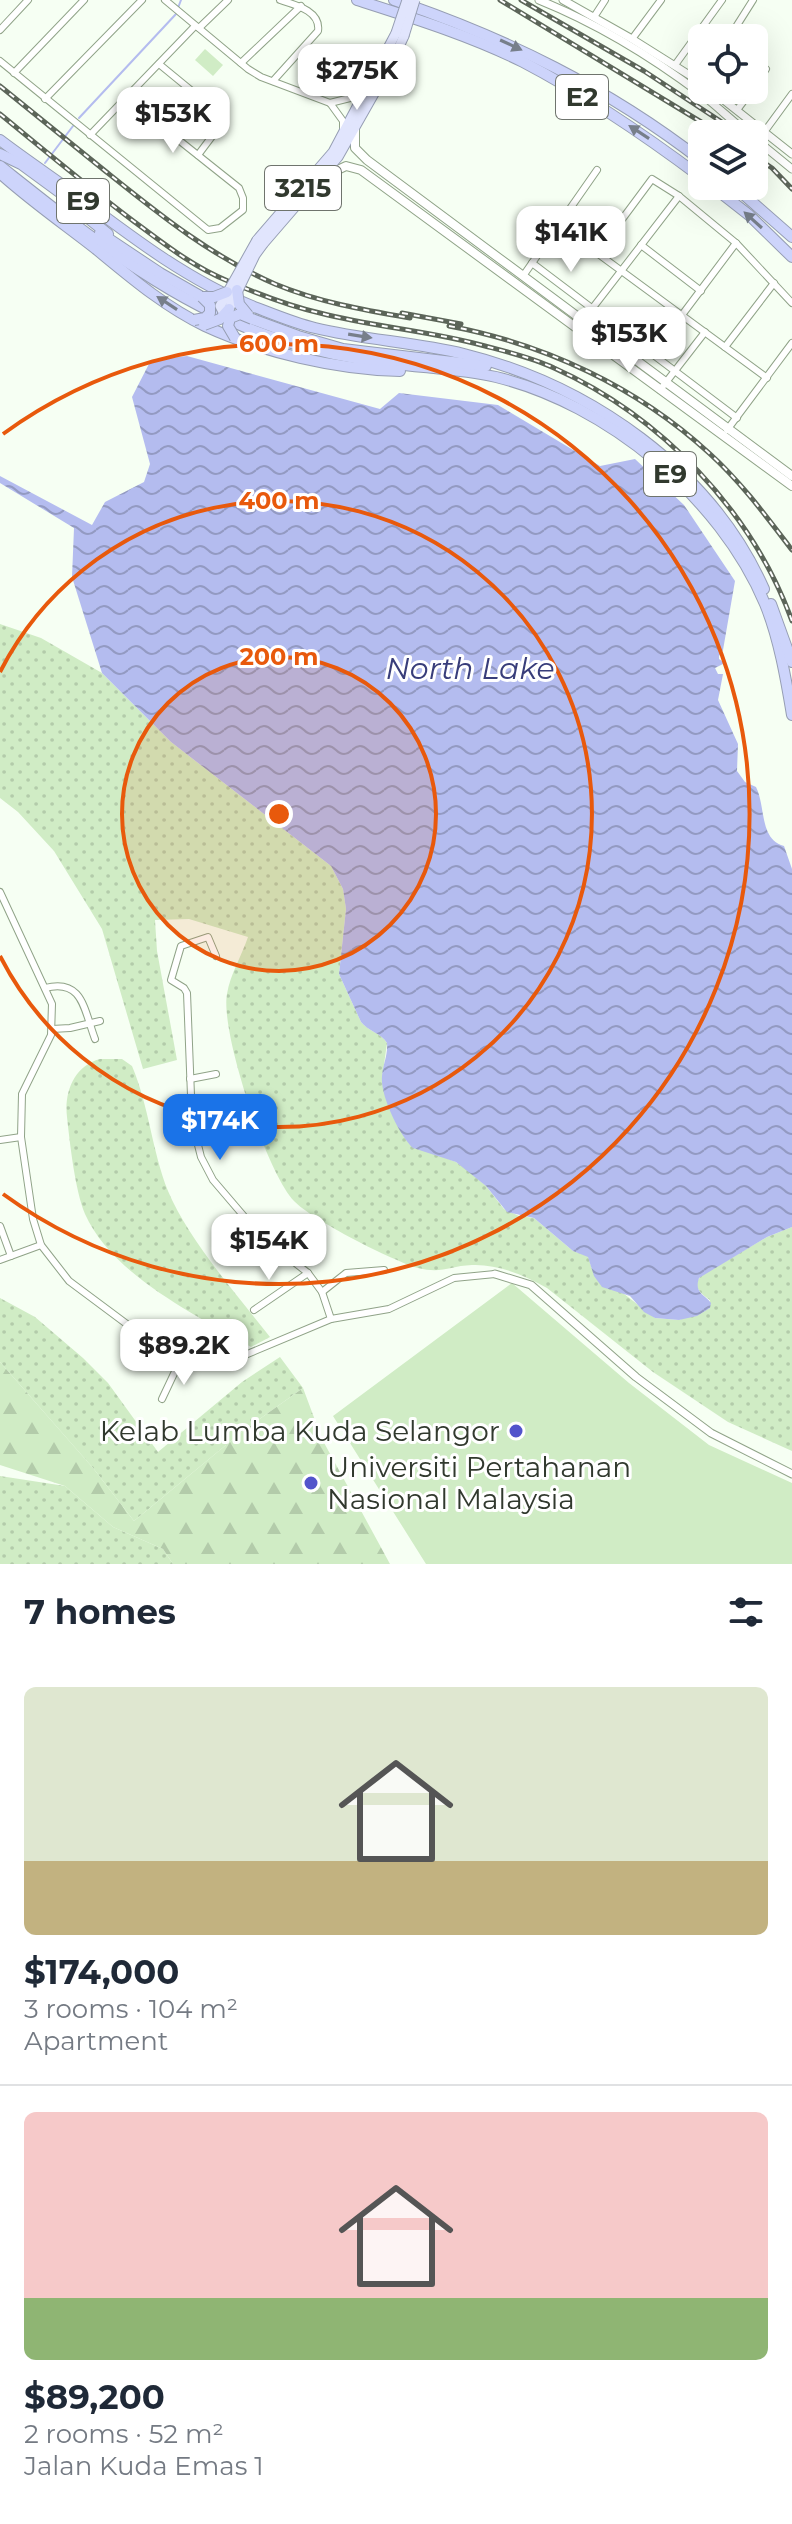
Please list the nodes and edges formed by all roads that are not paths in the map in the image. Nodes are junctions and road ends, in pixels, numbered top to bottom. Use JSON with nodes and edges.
{"nodes":[{"id":1,"x":28,"y":0,"type":"edge"},
{"id":2,"x":84,"y":0,"type":"edge"},
{"id":3,"x":142,"y":0,"type":"edge"},
{"id":4,"x":228,"y":0,"type":"edge"},
{"id":5,"x":280,"y":0,"type":"edge"},
{"id":6,"x":357,"y":0,"type":"edge"},
{"id":7,"x":394,"y":0,"type":"edge"},
{"id":8,"x":407,"y":0,"type":"edge"},
{"id":9,"x":415,"y":0,"type":"edge"},
{"id":10,"x":539,"y":0,"type":"edge"},
{"id":11,"x":563,"y":0,"type":"edge"},
{"id":12,"x":605,"y":0,"type":"edge"},
{"id":13,"x":661,"y":0,"type":"edge"},
{"id":14,"x":722,"y":0,"type":"edge"},
{"id":15,"x":753,"y":0,"type":"edge"},
{"id":16,"x":168,"y":2,"type":"edge"},
{"id":17,"x":301,"y":6,"type":"junction"},
{"id":18,"x":594,"y":17,"type":"junction"},
{"id":19,"x":738,"y":24,"type":"edge"},
{"id":20,"x":197,"y":27,"type":"junction"},
{"id":21,"x":0,"y":30,"type":"edge"},
{"id":22,"x":400,"y":35,"type":"junction"},
{"id":23,"x":632,"y":39,"type":"junction"},
{"id":24,"x":0,"y":61,"type":"edge"},
{"id":25,"x":241,"y":63,"type":"junction"},
{"id":26,"x":159,"y":64,"type":"junction"},
{"id":27,"x":675,"y":65,"type":"junction"},
{"id":28,"x":14,"y":73,"type":"junction"},
{"id":29,"x":688,"y":73,"type":"edge"},
{"id":30,"x":273,"y":81,"type":"junction"},
{"id":31,"x":367,"y":88,"type":"junction"},
{"id":32,"x":792,"y":94,"type":"edge"},
{"id":33,"x":126,"y":98,"type":"junction"},
{"id":34,"x":45,"y":99,"type":"junction"},
{"id":35,"x":330,"y":103,"type":"junction"},
{"id":36,"x":729,"y":104,"type":"edge"},
{"id":37,"x":741,"y":104,"type":"edge"},
{"id":38,"x":737,"y":110,"type":"junction"},
{"id":39,"x":733,"y":120,"type":"edge"},
{"id":40,"x":750,"y":120,"type":"edge"},
{"id":41,"x":355,"y":125,"type":"junction"},
{"id":42,"x":768,"y":127,"type":"edge"},
{"id":43,"x":343,"y":131,"type":"junction"},
{"id":44,"x":768,"y":134,"type":"edge"},
{"id":45,"x":90,"y":135,"type":"junction"},
{"id":46,"x":0,"y":140,"type":"edge"},
{"id":47,"x":768,"y":149,"type":"edge"},
{"id":48,"x":688,"y":151,"type":"edge"},
{"id":49,"x":792,"y":154,"type":"edge"},
{"id":50,"x":198,"y":155,"type":"junction"},
{"id":51,"x":0,"y":156,"type":"edge"},
{"id":52,"x":0,"y":166,"type":"edge"},
{"id":53,"x":688,"y":168,"type":"edge"},
{"id":54,"x":792,"y":169,"type":"edge"},
{"id":55,"x":597,"y":170,"type":"dead end"},
{"id":56,"x":0,"y":176,"type":"edge"},
{"id":57,"x":318,"y":181,"type":"junction"},
{"id":58,"x":679,"y":196,"type":"junction"},
{"id":59,"x":65,"y":197,"type":"junction"},
{"id":60,"x":730,"y":200,"type":"edge"},
{"id":61,"x":750,"y":200,"type":"edge"},
{"id":62,"x":424,"y":210,"type":"junction"},
{"id":63,"x":64,"y":215,"type":"junction"},
{"id":64,"x":559,"y":225,"type":"junction"},
{"id":65,"x":458,"y":227,"type":"junction"},
{"id":66,"x":792,"y":237,"type":"edge"},
{"id":67,"x":260,"y":242,"type":"junction"},
{"id":68,"x":460,"y":243,"type":"junction"},
{"id":69,"x":736,"y":243,"type":"junction"},
{"id":70,"x":117,"y":244,"type":"junction"},
{"id":71,"x":90,"y":245,"type":"junction"},
{"id":72,"x":641,"y":245,"type":"junction"},
{"id":73,"x":597,"y":253,"type":"junction"},
{"id":74,"x":792,"y":257,"type":"edge"},
{"id":75,"x":167,"y":261,"type":"junction"},
{"id":76,"x":532,"y":263,"type":"junction"},
{"id":77,"x":509,"y":266,"type":"junction"},
{"id":78,"x":621,"y":271,"type":"junction"},
{"id":79,"x":523,"y":276,"type":"junction"},
{"id":80,"x":509,"y":279,"type":"junction"},
{"id":81,"x":774,"y":283,"type":"junction"},
{"id":82,"x":232,"y":291,"type":"junction"},
{"id":83,"x":701,"y":291,"type":"junction"},
{"id":84,"x":202,"y":297,"type":"junction"},
{"id":85,"x":792,"y":303,"type":"edge"},
{"id":86,"x":229,"y":309,"type":"joint"},
{"id":87,"x":592,"y":309,"type":"junction"},
{"id":88,"x":682,"y":315,"type":"junction"},
{"id":89,"x":252,"y":319,"type":"junction"},
{"id":90,"x":583,"y":321,"type":"junction"},
{"id":91,"x":199,"y":322,"type":"junction"},
{"id":92,"x":576,"y":330,"type":"junction"},
{"id":93,"x":705,"y":332,"type":"junction"},
{"id":94,"x":235,"y":338,"type":"junction"},
{"id":95,"x":792,"y":343,"type":"edge"},
{"id":96,"x":725,"y":347,"type":"junction"},
{"id":97,"x":500,"y":364,"type":"junction"},
{"id":98,"x":421,"y":367,"type":"junction"},
{"id":99,"x":675,"y":370,"type":"junction"},
{"id":100,"x":767,"y":378,"type":"junction"},
{"id":101,"x":666,"y":382,"type":"junction"},
{"id":102,"x":660,"y":390,"type":"junction"},
{"id":103,"x":737,"y":418,"type":"junction"},
{"id":104,"x":726,"y":432,"type":"junction"},
{"id":105,"x":777,"y":464,"type":"junction"},
{"id":106,"x":792,"y":476,"type":"edge"},
{"id":107,"x":792,"y":486,"type":"edge"},
{"id":108,"x":792,"y":662,"type":"edge"},
{"id":109,"x":792,"y":715,"type":"edge"},
{"id":110,"x":0,"y":892,"type":"edge"},
{"id":111,"x":216,"y":956,"type":"dead end"},
{"id":112,"x":45,"y":988,"type":"junction"},
{"id":113,"x":100,"y":1021,"type":"dead end"},
{"id":114,"x":90,"y":1024,"type":"junction"},
{"id":115,"x":52,"y":1029,"type":"junction"},
{"id":116,"x":95,"y":1039,"type":"dead end"},
{"id":117,"x":216,"y":1074,"type":"dead end"},
{"id":118,"x":190,"y":1079,"type":"junction"},
{"id":119,"x":21,"y":1137,"type":"junction"},
{"id":120,"x":0,"y":1140,"type":"edge"},
{"id":121,"x":0,"y":1226,"type":"edge"},
{"id":122,"x":41,"y":1245,"type":"junction"},
{"id":123,"x":11,"y":1256,"type":"junction"},
{"id":124,"x":0,"y":1260,"type":"edge"},
{"id":125,"x":384,"y":1270,"type":"dead end"},
{"id":126,"x":308,"y":1273,"type":"junction"},
{"id":127,"x":495,"y":1274,"type":"joint"},
{"id":128,"x":322,"y":1292,"type":"junction"},
{"id":129,"x":254,"y":1310,"type":"dead end"},
{"id":130,"x":331,"y":1319,"type":"junction"},
{"id":131,"x":179,"y":1363,"type":"junction"},
{"id":132,"x":162,"y":1399,"type":"dead end"},
{"id":133,"x":792,"y":1474,"type":"edge"}],
"edges":[{"from":1,"to":21,"type":"street"},
{"from":2,"to":28,"type":"street"},
{"from":3,"to":34,"type":"street"},
{"from":4,"to":20,"type":"street"},
{"from":5,"to":17,"type":"street"},
{"from":53,"to":6,"type":"highway","number":"E2","one_way":true},
{"from":7,"to":48,"type":"highway","number":"E2","one_way":true},
{"from":8,"to":22,"type":"main road","number":"3215","bridge":true},
{"from":9,"to":22,"type":"main road","number":"3215","bridge":true},
{"from":10,"to":39,"type":"street"},
{"from":11,"to":18,"type":"street"},
{"from":12,"to":18,"type":"street"},
{"from":13,"to":23,"type":"street"},
{"from":14,"to":27,"type":"street"},
{"from":15,"to":19,"type":"street"},
{"from":16,"to":20,"type":"street"},
{"from":17,"to":25,"type":"street"},
{"from":17,"to":30,"type":"street"},
{"from":18,"to":23,"type":"street"},
{"from":20,"to":25,"type":"street"},
{"from":20,"to":26,"type":"street"},
{"from":22,"to":31,"type":"main road","number":"3215"},
{"from":22,"to":41,"type":"main road","number":"3215"},
{"from":23,"to":27,"type":"street"},
{"from":24,"to":28,"type":"street"},
{"from":25,"to":30,"type":"street"},
{"from":26,"to":33,"type":"street"},
{"from":26,"to":50,"type":"street"},
{"from":27,"to":29,"type":"street"},
{"from":28,"to":34,"type":"street"},
{"from":30,"to":35,"type":"street"},
{"from":31,"to":35,"type":"street"},
{"from":31,"to":43,"type":"main road","number":"3215"},
{"from":32,"to":42,"type":"street"},
{"from":33,"to":45,"type":"street"},
{"from":33,"to":50,"type":"street"},
{"from":34,"to":45,"type":"street"},
{"from":35,"to":43,"type":"street"},
{"from":36,"to":38,"type":"street"},
{"from":37,"to":38,"type":"street"},
{"from":38,"to":40,"type":"street"},
{"from":41,"to":57,"type":"main road","number":"3215"},
{"from":41,"to":62,"type":"main road"},
{"from":43,"to":67,"type":"main road","number":"3215"},
{"from":44,"to":49,"type":"street"},
{"from":45,"to":50,"type":"street"},
{"from":46,"to":75,"type":"highway","number":"E9"},
{"from":47,"to":54,"type":"street"},
{"from":51,"to":59,"type":"highway"},
{"from":51,"to":70,"type":"highway"},
{"from":52,"to":63,"type":"highway","number":"E9"},
{"from":55,"to":64,"type":"street"},
{"from":56,"to":71,"type":"highway"},
{"from":57,"to":62,"type":"main road"},
{"from":57,"to":67,"type":"main road","number":"3215"},
{"from":58,"to":69,"type":"street"},
{"from":58,"to":72,"type":"street"},
{"from":58,"to":73,"type":"street"},
{"from":59,"to":70,"type":"highway"},
{"from":59,"to":75,"type":"highway"},
{"from":74,"to":60,"type":"highway","one_way":true},
{"from":61,"to":66,"type":"highway"},
{"from":62,"to":65,"type":"main road"},
{"from":62,"to":68,"type":"main road"},
{"from":63,"to":71,"type":"highway"},
{"from":63,"to":98,"type":"highway","number":"E9"},
{"from":64,"to":73,"type":"street"},
{"from":64,"to":76,"type":"street"},
{"from":65,"to":68,"type":"main road"},
{"from":65,"to":77,"type":"main road"},
{"from":67,"to":82,"type":"main road","number":"3215","bridge":true},
{"from":68,"to":80,"type":"main road"},
{"from":69,"to":81,"type":"street"},
{"from":69,"to":83,"type":"street"},
{"from":70,"to":84,"type":"highway"},
{"from":91,"to":71,"type":"highway","one_way":true},
{"from":72,"to":78,"type":"street"},
{"from":72,"to":83,"type":"street"},
{"from":73,"to":78,"type":"street"},
{"from":75,"to":97,"type":"highway","number":"E9","one_way":true},
{"from":76,"to":79,"type":"street"},
{"from":76,"to":87,"type":"street"},
{"from":77,"to":79,"type":"main road"},
{"from":77,"to":80,"type":"main road"},
{"from":78,"to":87,"type":"street"},
{"from":78,"to":88,"type":"street"},
{"from":79,"to":90,"type":"main road"},
{"from":80,"to":92,"type":"main road"},
{"from":81,"to":85,"type":"street"},
{"from":81,"to":96,"type":"street"},
{"from":82,"to":84,"type":"highway","bridge":true},
{"from":82,"to":86,"type":"main road","bridge":true},
{"from":82,"to":89,"type":"highway","bridge":true},
{"from":83,"to":88,"type":"street"},
{"from":84,"to":91,"type":"highway","bridge":true},
{"from":86,"to":91,"type":"highway","bridge":true},
{"from":87,"to":90,"type":"street"},
{"from":87,"to":99,"type":"street"},
{"from":88,"to":93,"type":"street"},
{"from":89,"to":94,"type":"highway","bridge":true},
{"from":89,"to":97,"type":"highway"},
{"from":90,"to":92,"type":"street"},
{"from":90,"to":101,"type":"main road"},
{"from":91,"to":94,"type":"highway","bridge":true},
{"from":92,"to":102,"type":"main road"},
{"from":93,"to":96,"type":"street"},
{"from":93,"to":99,"type":"street"},
{"from":94,"to":98,"type":"highway"},
{"from":95,"to":100,"type":"street"},
{"from":96,"to":100,"type":"street"},
{"from":97,"to":108,"type":"highway","number":"E9"},
{"from":98,"to":109,"type":"highway","number":"E9"},
{"from":99,"to":101,"type":"street"},
{"from":99,"to":103,"type":"street"},
{"from":100,"to":103,"type":"street"},
{"from":101,"to":102,"type":"street"},
{"from":101,"to":104,"type":"main road"},
{"from":102,"to":104,"type":"main road"},
{"from":103,"to":104,"type":"street"},
{"from":104,"to":105,"type":"main road"},
{"from":105,"to":106,"type":"main road"},
{"from":105,"to":107,"type":"main road"},
{"from":110,"to":112,"type":"street"},
{"from":111,"to":118,"type":"street"},
{"from":112,"to":114,"type":"street"},
{"from":112,"to":115,"type":"street"},
{"from":113,"to":114,"type":"street"},
{"from":114,"to":115,"type":"street"},
{"from":114,"to":116,"type":"street"},
{"from":115,"to":119,"type":"street"},
{"from":117,"to":118,"type":"street"},
{"from":118,"to":126,"type":"street"},
{"from":119,"to":120,"type":"street"},
{"from":119,"to":122,"type":"street"},
{"from":121,"to":123,"type":"street"},
{"from":122,"to":123,"type":"street"},
{"from":122,"to":131,"type":"street"},
{"from":123,"to":124,"type":"street"},
{"from":125,"to":128,"type":"street"},
{"from":126,"to":128,"type":"street"},
{"from":126,"to":129,"type":"street"},
{"from":127,"to":130,"type":"street"},
{"from":127,"to":133,"type":"street"},
{"from":128,"to":130,"type":"street"},
{"from":130,"to":131,"type":"street"},
{"from":131,"to":132,"type":"street"}]}
